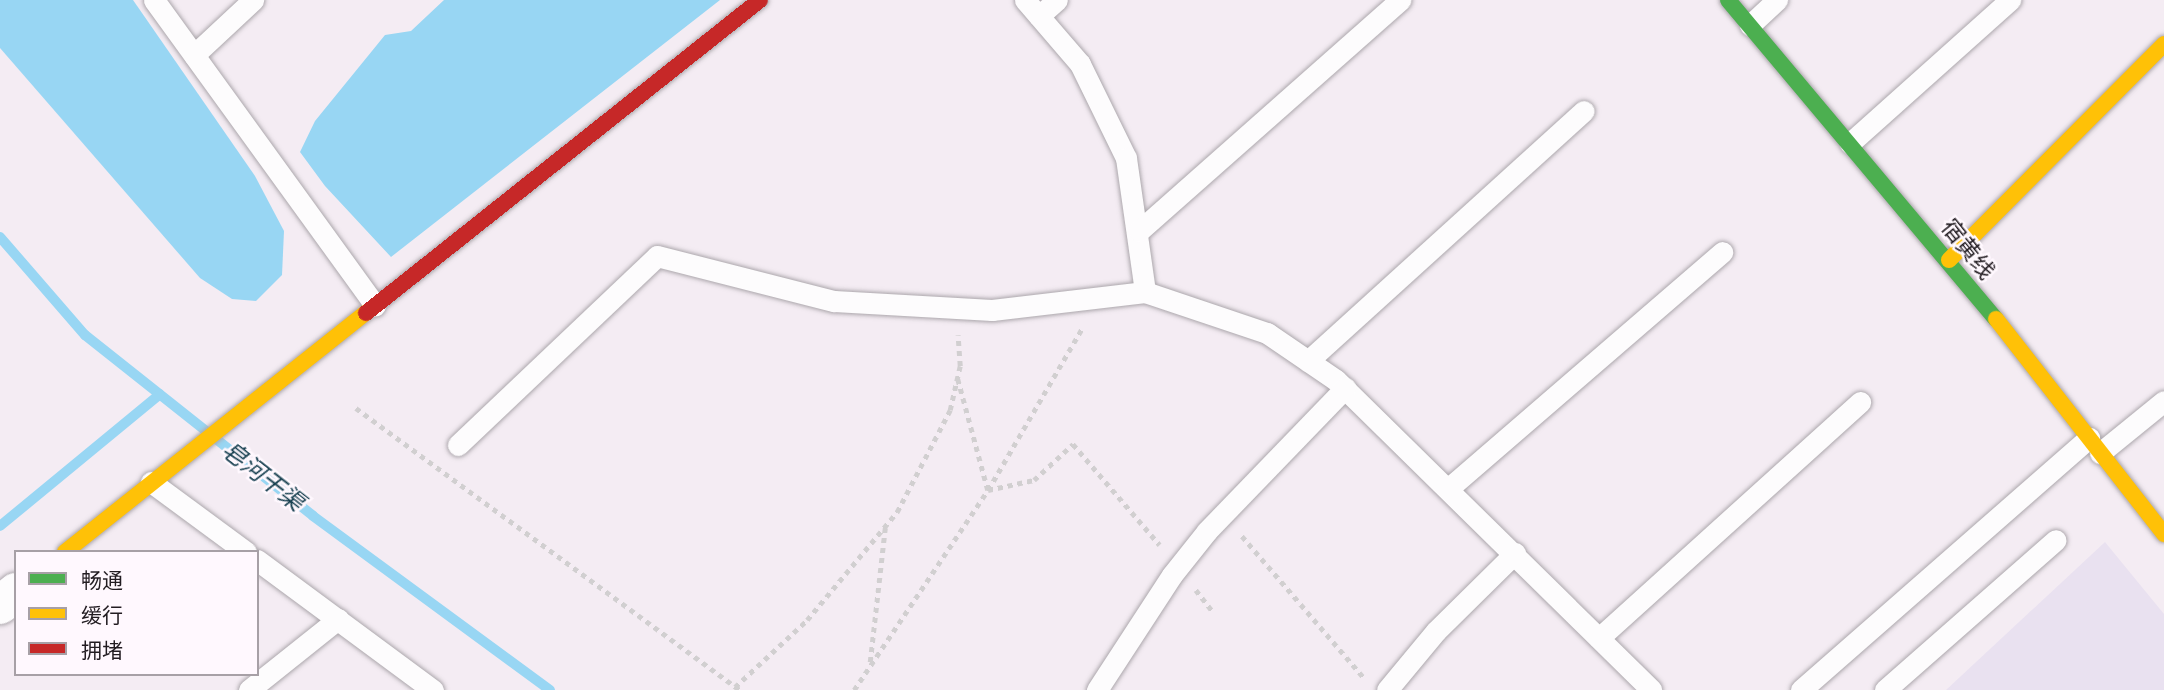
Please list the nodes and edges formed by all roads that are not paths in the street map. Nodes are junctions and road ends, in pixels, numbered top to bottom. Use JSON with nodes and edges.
{"nodes":[{"id":1,"x":154,"y":0,"type":"edge"},
{"id":2,"x":253,"y":0,"type":"edge"},
{"id":3,"x":761,"y":0,"type":"edge"},
{"id":4,"x":1057,"y":0,"type":"edge"},
{"id":5,"x":1400,"y":0,"type":"edge"},
{"id":6,"x":1728,"y":0,"type":"edge"},
{"id":7,"x":1777,"y":0,"type":"edge"},
{"id":8,"x":2010,"y":0,"type":"edge"},
{"id":9,"x":1032,"y":8,"type":"edge"},
{"id":10,"x":1749,"y":25,"type":"junction"},
{"id":11,"x":2164,"y":44,"type":"edge"},
{"id":12,"x":194,"y":55,"type":"junction"},
{"id":13,"x":1584,"y":111,"type":"dead end"},
{"id":14,"x":1850,"y":143,"type":"junction"},
{"id":15,"x":1139,"y":231,"type":"junction"},
{"id":16,"x":1722,"y":252,"type":"dead end"},
{"id":17,"x":1949,"y":260,"type":"junction"},
{"id":18,"x":1144,"y":292,"type":"junction"},
{"id":19,"x":375,"y":305,"type":"junction"},
{"id":20,"x":1308,"y":361,"type":"junction"},
{"id":21,"x":1345,"y":388,"type":"junction"},
{"id":22,"x":2164,"y":401,"type":"edge"},
{"id":23,"x":1860,"y":402,"type":"dead end"},
{"id":24,"x":458,"y":445,"type":"dead end"},
{"id":25,"x":2094,"y":445,"type":"junction"},
{"id":26,"x":159,"y":476,"type":"junction"},
{"id":27,"x":1450,"y":488,"type":"junction"},
{"id":28,"x":2164,"y":534,"type":"edge"},
{"id":29,"x":2056,"y":540,"type":"dead end"},
{"id":30,"x":67,"y":550,"type":"edge"},
{"id":31,"x":244,"y":550,"type":"edge"},
{"id":32,"x":1515,"y":553,"type":"junction"},
{"id":33,"x":259,"y":561,"type":"edge"},
{"id":34,"x":14,"y":594,"type":"edge"},
{"id":35,"x":0,"y":605,"type":"edge"},
{"id":36,"x":338,"y":620,"type":"junction"},
{"id":37,"x":1599,"y":638,"type":"junction"},
{"id":38,"x":249,"y":690,"type":"edge"},
{"id":39,"x":433,"y":690,"type":"edge"},
{"id":40,"x":1097,"y":690,"type":"edge"},
{"id":41,"x":1387,"y":690,"type":"edge"},
{"id":42,"x":1650,"y":690,"type":"edge"},
{"id":43,"x":1801,"y":690,"type":"edge"},
{"id":44,"x":1885,"y":690,"type":"edge"}],
"edges":[{"from":1,"to":12,"type":"lane"},
{"from":2,"to":12,"type":"lane"},
{"from":3,"to":19,"type":"street"},
{"from":4,"to":9,"type":"lane"},
{"from":5,"to":15,"type":"lane"},
{"from":6,"to":10,"type":"street","name":"宿黄线"},
{"from":7,"to":10,"type":"lane"},
{"from":8,"to":14,"type":"lane"},
{"from":9,"to":15,"type":"lane"},
{"from":10,"to":14,"type":"street","name":"宿黄线"},
{"from":11,"to":17,"type":"street"},
{"from":12,"to":19,"type":"lane"},
{"from":13,"to":20,"type":"lane"},
{"from":14,"to":17,"type":"street","name":"宿黄线"},
{"from":15,"to":18,"type":"lane"},
{"from":16,"to":27,"type":"lane"},
{"from":17,"to":25,"type":"street","name":"宿黄线"},
{"from":18,"to":20,"type":"lane"},
{"from":18,"to":24,"type":"lane"},
{"from":19,"to":26,"type":"street"},
{"from":20,"to":21,"type":"lane"},
{"from":21,"to":27,"type":"lane"},
{"from":21,"to":40,"type":"lane"},
{"from":22,"to":25,"type":"lane"},
{"from":23,"to":37,"type":"lane"},
{"from":25,"to":28,"type":"street","name":"宿黄线"},
{"from":25,"to":43,"type":"lane"},
{"from":26,"to":30,"type":"street"},
{"from":26,"to":31,"type":"lane"},
{"from":27,"to":32,"type":"lane"},
{"from":29,"to":44,"type":"lane"},
{"from":32,"to":37,"type":"lane"},
{"from":32,"to":41,"type":"lane"},
{"from":33,"to":36,"type":"lane"},
{"from":34,"to":35,"type":"street"},
{"from":36,"to":38,"type":"lane"},
{"from":36,"to":39,"type":"lane"},
{"from":37,"to":42,"type":"lane"}]}
